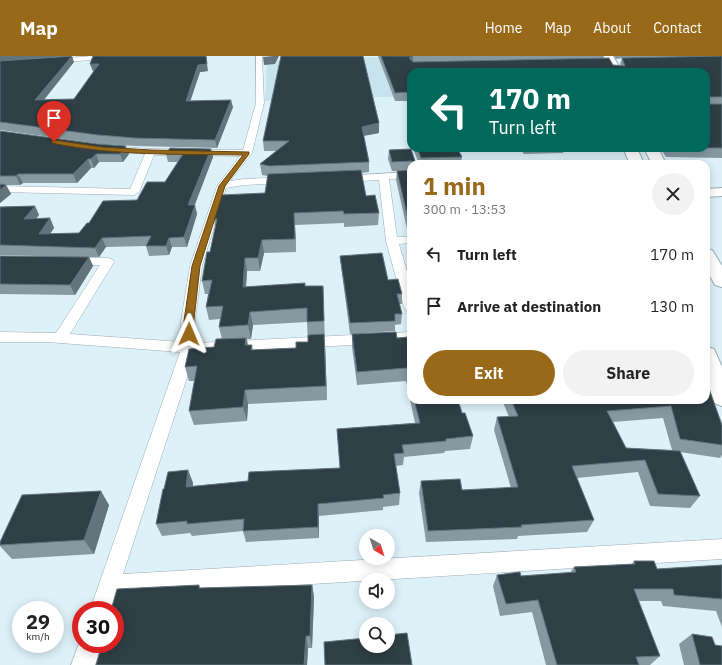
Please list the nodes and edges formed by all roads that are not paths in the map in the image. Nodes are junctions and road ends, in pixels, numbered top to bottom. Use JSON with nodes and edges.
{"nodes":[{"id":1,"x":116,"y":56,"type":"edge"},
{"id":2,"x":259,"y":56,"type":"edge"},
{"id":3,"x":44,"y":61,"type":"edge"},
{"id":4,"x":101,"y":148,"type":"edge"},
{"id":5,"x":151,"y":152,"type":"junction"},
{"id":6,"x":247,"y":153,"type":"junction"},
{"id":7,"x":407,"y":175,"type":"edge"},
{"id":8,"x":384,"y":177,"type":"junction"},
{"id":9,"x":329,"y":179,"type":"edge"},
{"id":10,"x":298,"y":180,"type":"edge"},
{"id":11,"x":710,"y":181,"type":"edge"},
{"id":12,"x":722,"y":181,"type":"edge"},
{"id":13,"x":222,"y":186,"type":"junction"},
{"id":14,"x":0,"y":189,"type":"edge"},
{"id":15,"x":722,"y":192,"type":"edge"},
{"id":16,"x":710,"y":193,"type":"edge"},
{"id":17,"x":407,"y":240,"type":"edge"},
{"id":18,"x":392,"y":241,"type":"junction"},
{"id":19,"x":55,"y":260,"type":"edge"},
{"id":20,"x":710,"y":261,"type":"edge"},
{"id":21,"x":722,"y":281,"type":"edge"},
{"id":22,"x":407,"y":293,"type":"edge"},
{"id":23,"x":0,"y":337,"type":"edge"},
{"id":24,"x":407,"y":337,"type":"edge"},
{"id":25,"x":60,"y":338,"type":"junction"},
{"id":26,"x":190,"y":348,"type":"junction"},
{"id":27,"x":710,"y":365,"type":"edge"},
{"id":28,"x":722,"y":397,"type":"edge"},
{"id":29,"x":722,"y":549,"type":"edge"},
{"id":30,"x":109,"y":586,"type":"junction"},
{"id":31,"x":104,"y":601,"type":"edge"},
{"id":32,"x":87,"y":653,"type":"edge"},
{"id":33,"x":84,"y":665,"type":"edge"}],
"edges":[{"from":1,"to":3,"type":"street"},
{"from":2,"to":6,"type":"street"},
{"from":4,"to":5,"type":"street"},
{"from":5,"to":6,"type":"street"},
{"from":5,"to":14,"type":"street"},
{"from":6,"to":13,"type":"street"},
{"from":7,"to":8,"type":"street"},
{"from":8,"to":9,"type":"street"},
{"from":8,"to":18,"type":"street"},
{"from":10,"to":13,"type":"street"},
{"from":11,"to":12,"type":"main road"},
{"from":13,"to":26,"type":"street"},
{"from":15,"to":16,"type":"main road"},
{"from":17,"to":18,"type":"street"},
{"from":18,"to":22,"type":"street"},
{"from":19,"to":25,"type":"street"},
{"from":20,"to":21,"type":"main road"},
{"from":23,"to":25,"type":"street"},
{"from":24,"to":26,"type":"street"},
{"from":25,"to":26,"type":"street"},
{"from":26,"to":30,"type":"street"},
{"from":27,"to":28,"type":"main road"},
{"from":29,"to":30,"type":"street"},
{"from":30,"to":31,"type":"street"},
{"from":32,"to":33,"type":"street"}]}
